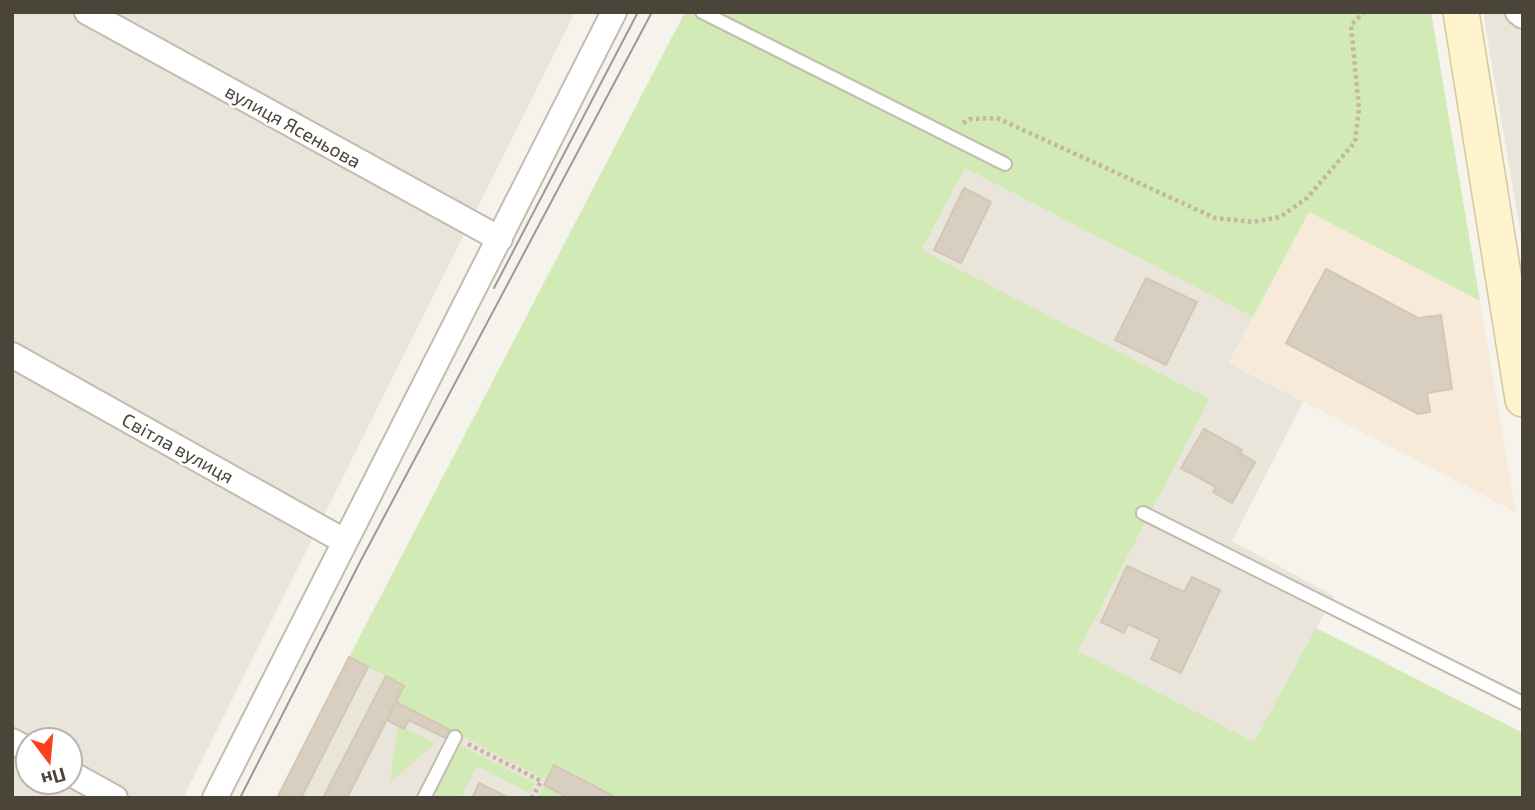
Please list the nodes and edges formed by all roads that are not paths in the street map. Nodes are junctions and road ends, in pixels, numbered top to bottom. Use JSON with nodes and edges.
{"nodes":[{"id":1,"x":87,"y":12,"type":"edge"},
{"id":2,"x":614,"y":12,"type":"edge"},
{"id":3,"x":702,"y":12,"type":"edge"},
{"id":4,"x":1461,"y":12,"type":"edge"},
{"id":5,"x":1518,"y":12,"type":"edge"},
{"id":6,"x":1523,"y":16,"type":"edge"},
{"id":7,"x":1005,"y":164,"type":"dead end"},
{"id":8,"x":499,"y":240,"type":"junction"},
{"id":9,"x":12,"y":355,"type":"edge"},
{"id":10,"x":1523,"y":399,"type":"edge"},
{"id":11,"x":1143,"y":513,"type":"dead end"},
{"id":12,"x":344,"y":541,"type":"junction"},
{"id":13,"x":1523,"y":703,"type":"edge"},
{"id":14,"x":455,"y":737,"type":"road end"},
{"id":15,"x":84,"y":781,"type":"edge"},
{"id":16,"x":115,"y":798,"type":"edge"},
{"id":17,"x":215,"y":798,"type":"edge"},
{"id":18,"x":424,"y":798,"type":"edge"}],
"edges":[{"from":1,"to":8,"type":"street","name":"вулиця Ясеньова"},
{"from":2,"to":8,"type":"street"},
{"from":3,"to":7,"type":"lane"},
{"from":4,"to":10,"type":"main road"},
{"from":5,"to":6,"type":"street"},
{"from":8,"to":12,"type":"street"},
{"from":9,"to":12,"type":"street","name":"Світла вулиця"},
{"from":11,"to":13,"type":"lane"},
{"from":12,"to":17,"type":"street"},
{"from":14,"to":18,"type":"lane"},
{"from":15,"to":16,"type":"street"}]}
